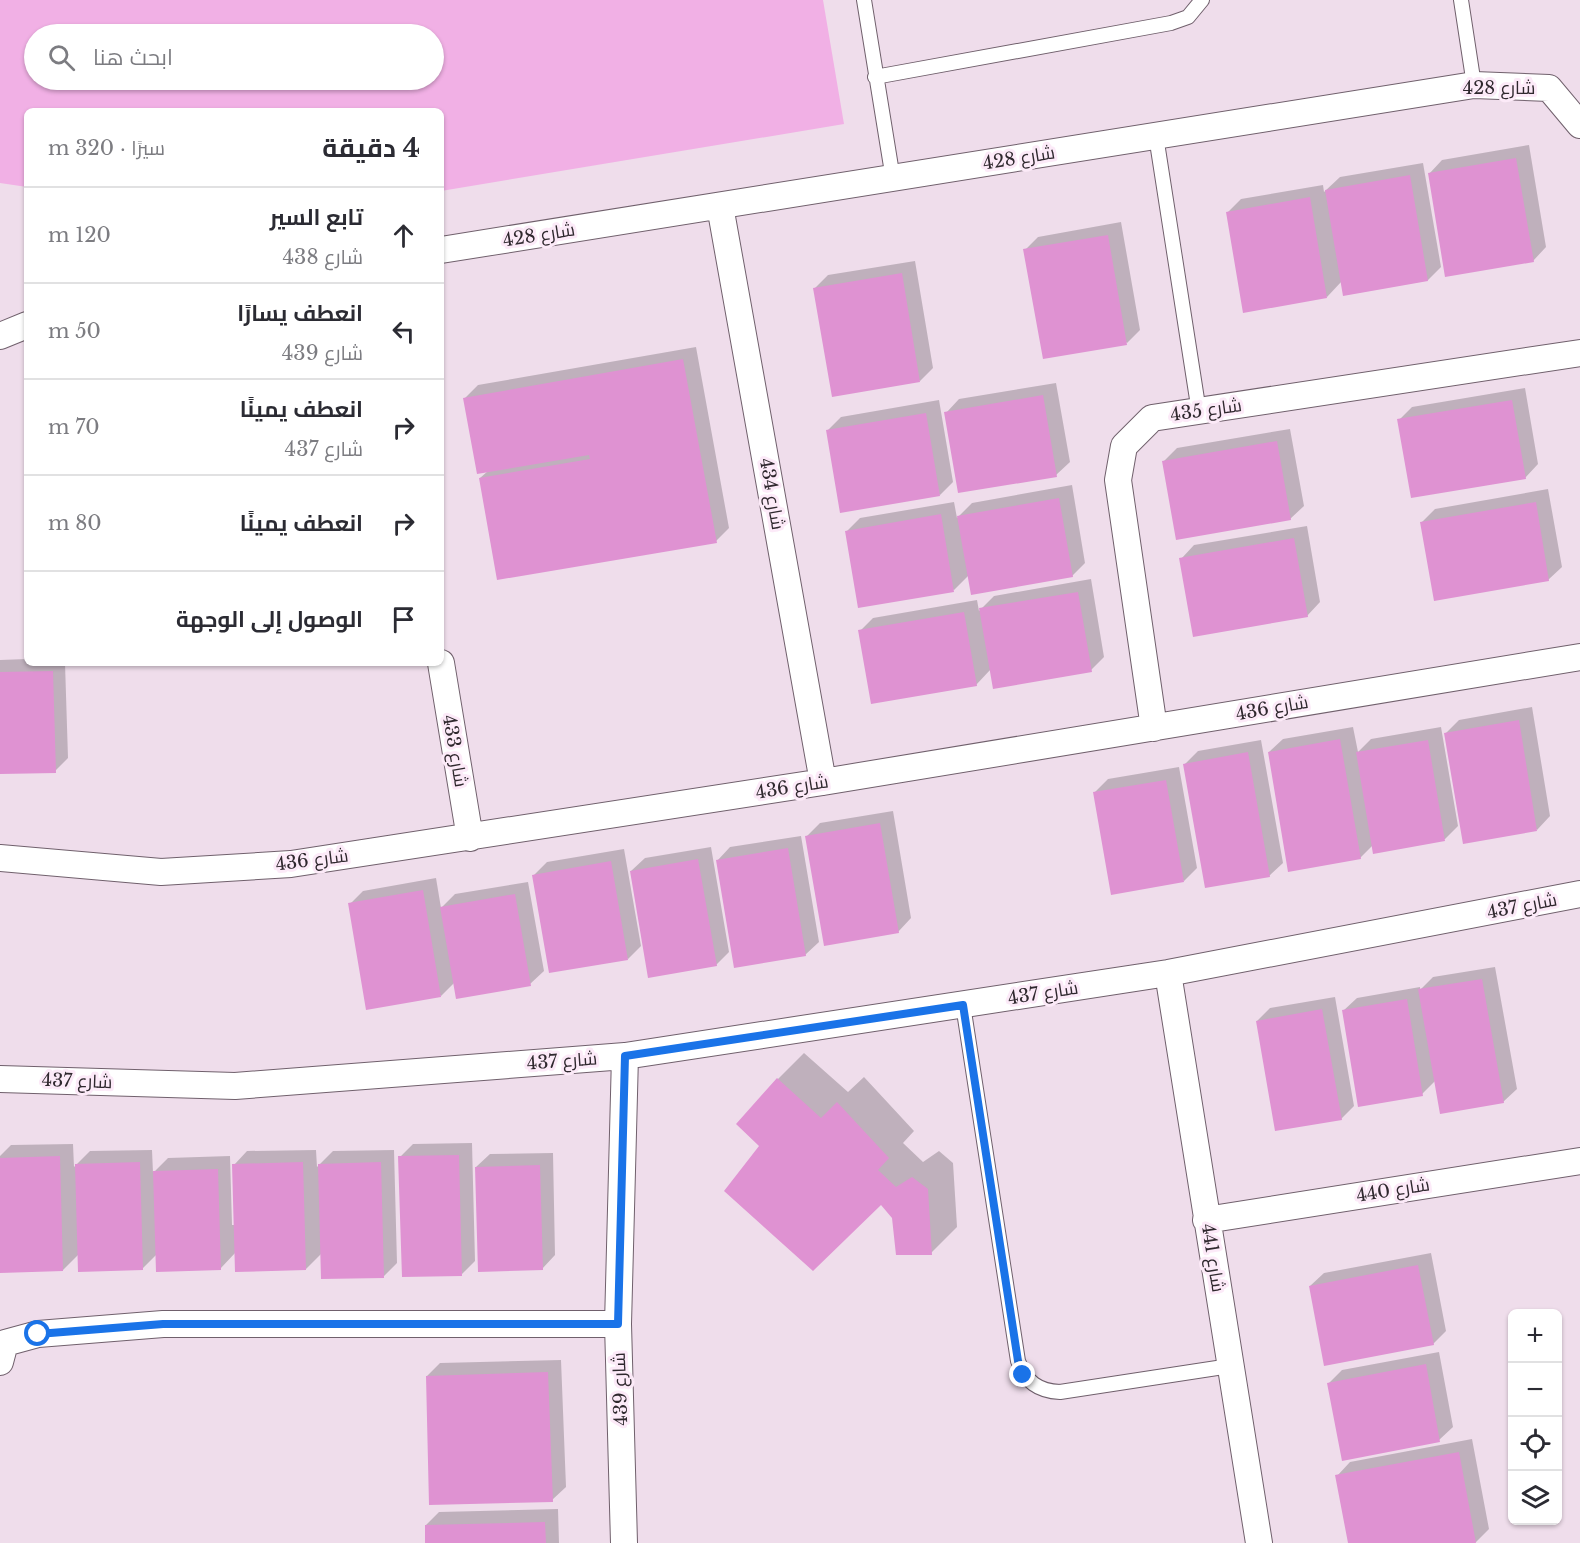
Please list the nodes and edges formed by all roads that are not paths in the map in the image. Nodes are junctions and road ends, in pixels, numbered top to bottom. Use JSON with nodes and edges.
{"nodes":[{"id":1,"x":864,"y":0,"type":"edge"},
{"id":2,"x":1202,"y":0,"type":"edge"},
{"id":3,"x":1461,"y":0,"type":"edge"},
{"id":4,"x":875,"y":77,"type":"junction"},
{"id":5,"x":1474,"y":85,"type":"junction"},
{"id":6,"x":1580,"y":125,"type":"edge"},
{"id":7,"x":1156,"y":136,"type":"junction"},
{"id":8,"x":893,"y":178,"type":"junction"},
{"id":9,"x":720,"y":206,"type":"junction"},
{"id":10,"x":444,"y":250,"type":"edge"},
{"id":11,"x":24,"y":326,"type":"edge"},
{"id":12,"x":0,"y":336,"type":"edge"},
{"id":13,"x":1580,"y":353,"type":"edge"},
{"id":14,"x":1199,"y":412,"type":"junction"},
{"id":15,"x":1580,"y":657,"type":"edge"},
{"id":16,"x":441,"y":666,"type":"edge"},
{"id":17,"x":1154,"y":728,"type":"junction"},
{"id":18,"x":823,"y":782,"type":"junction"},
{"id":19,"x":470,"y":838,"type":"junction"},
{"id":20,"x":0,"y":858,"type":"edge"},
{"id":21,"x":1580,"y":894,"type":"edge"},
{"id":22,"x":1168,"y":974,"type":"junction"},
{"id":23,"x":963,"y":1005,"type":"junction"},
{"id":24,"x":625,"y":1056,"type":"junction"},
{"id":25,"x":0,"y":1079,"type":"edge"},
{"id":26,"x":1580,"y":1161,"type":"edge"},
{"id":27,"x":1206,"y":1220,"type":"junction"},
{"id":28,"x":618,"y":1324,"type":"junction"},
{"id":29,"x":0,"y":1362,"type":"edge"},
{"id":30,"x":1230,"y":1366,"type":"junction"},
{"id":31,"x":624,"y":1543,"type":"edge"},
{"id":32,"x":1259,"y":1543,"type":"edge"}],
"edges":[{"from":1,"to":4,"type":"lane"},
{"from":2,"to":4,"type":"lane"},
{"from":3,"to":5,"type":"lane"},
{"from":4,"to":8,"type":"lane"},
{"from":5,"to":6,"type":"street","name":"شارع 428"},
{"from":5,"to":7,"type":"street","name":"شارع 428"},
{"from":7,"to":8,"type":"street","name":"شارع 428"},
{"from":7,"to":14,"type":"lane"},
{"from":8,"to":9,"type":"street","name":"شارع 428"},
{"from":9,"to":10,"type":"street","name":"شارع 428"},
{"from":9,"to":18,"type":"street","name":"شارع 434"},
{"from":11,"to":12,"type":"street"},
{"from":13,"to":14,"type":"street","name":"شارع 435"},
{"from":14,"to":17,"type":"street","name":"شارع 435"},
{"from":15,"to":17,"type":"street","name":"شارع 436"},
{"from":16,"to":19,"type":"street","name":"شارع 433"},
{"from":17,"to":18,"type":"street","name":"شارع 436"},
{"from":18,"to":19,"type":"street","name":"شارع 436"},
{"from":19,"to":20,"type":"street","name":"شارع 436"},
{"from":21,"to":22,"type":"street","name":"شارع 437"},
{"from":22,"to":23,"type":"street","name":"شارع 437"},
{"from":22,"to":27,"type":"street","name":"شارع 441"},
{"from":23,"to":24,"type":"street","name":"شارع 437"},
{"from":23,"to":30,"type":"lane"},
{"from":24,"to":25,"type":"street","name":"شارع 437"},
{"from":24,"to":28,"type":"street","name":"شارع 439"},
{"from":26,"to":27,"type":"street","name":"شارع 440"},
{"from":27,"to":30,"type":"street","name":"شارع 441"},
{"from":28,"to":29,"type":"street"},
{"from":28,"to":31,"type":"street","name":"شارع 439"},
{"from":30,"to":32,"type":"street","name":"شارع 441"}]}
